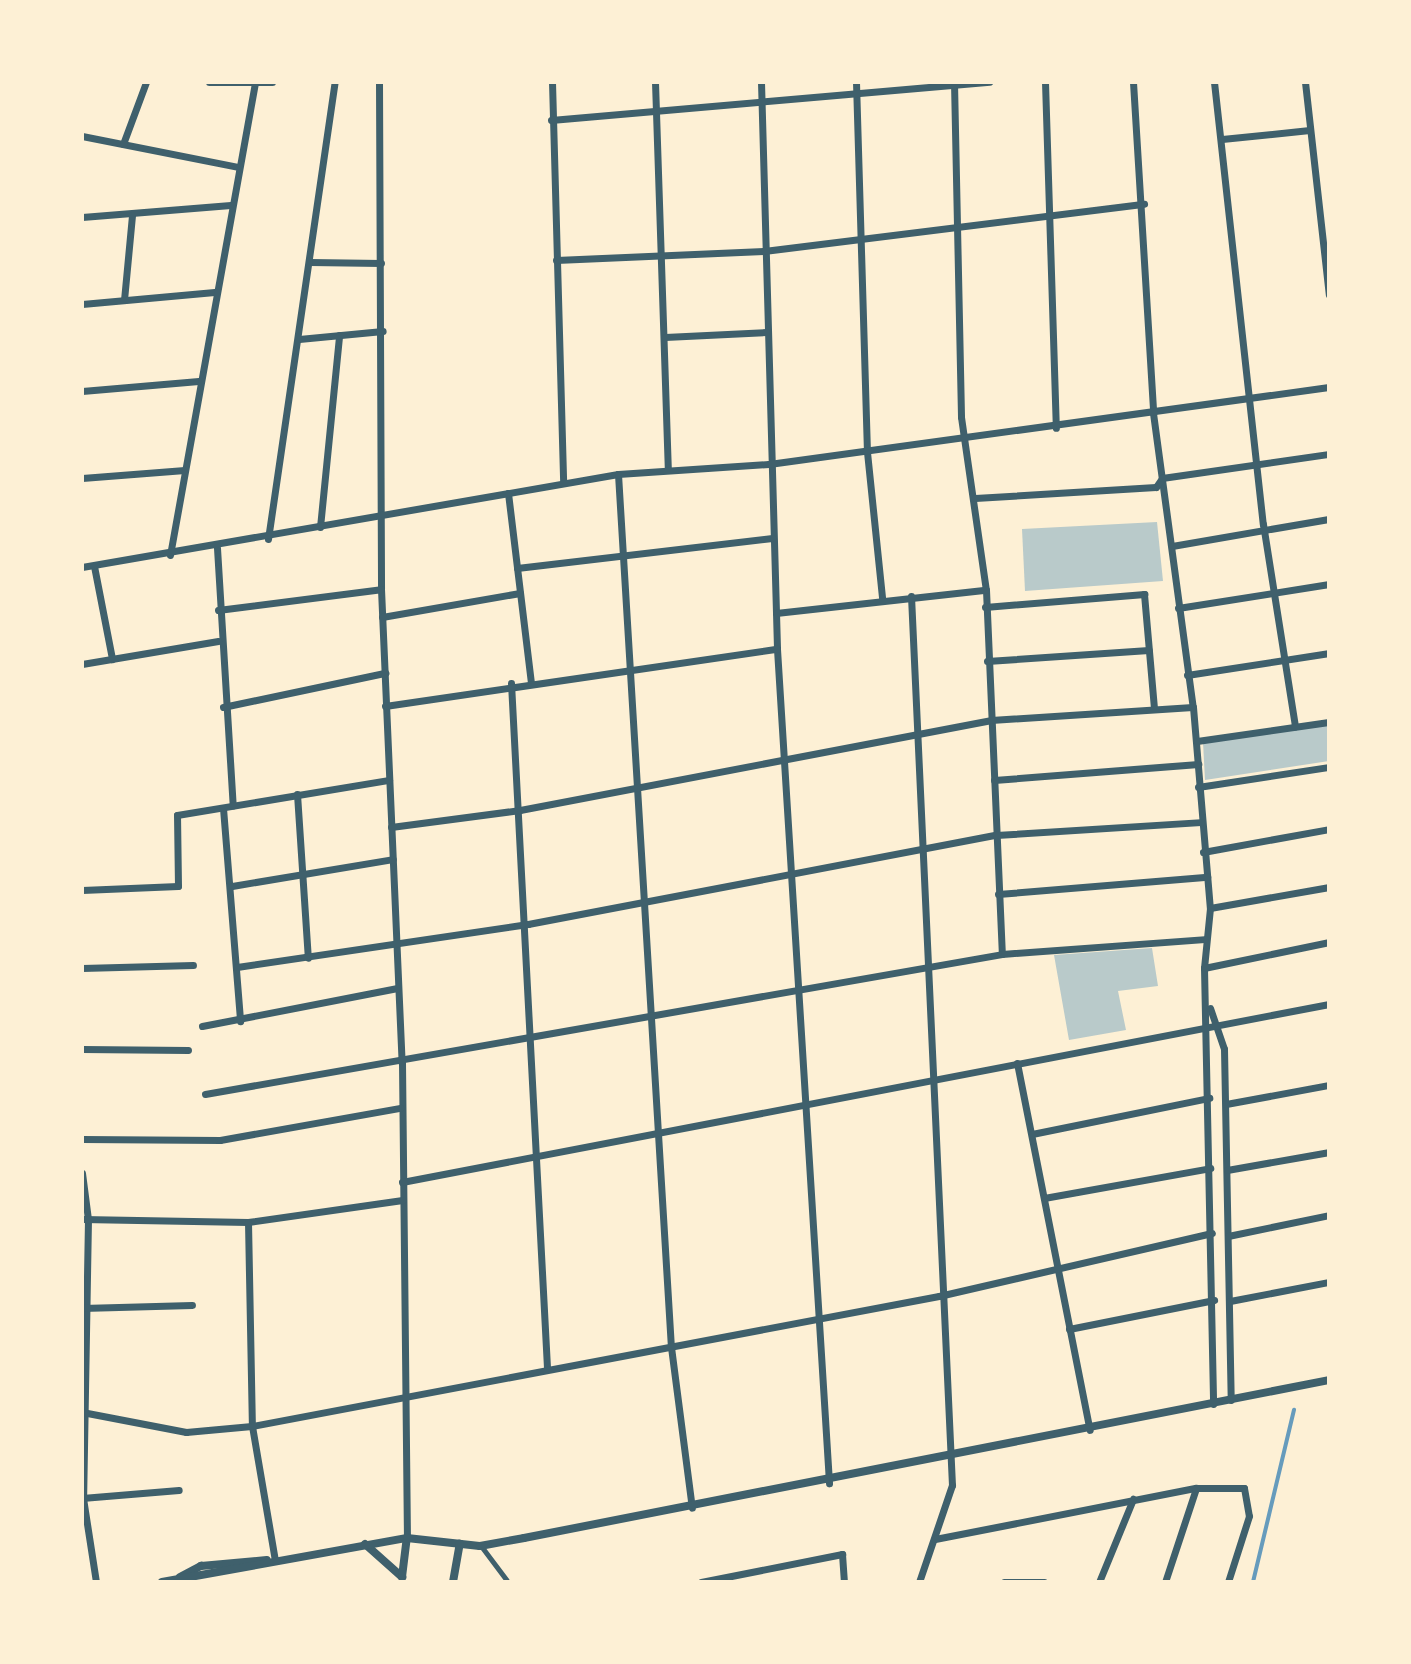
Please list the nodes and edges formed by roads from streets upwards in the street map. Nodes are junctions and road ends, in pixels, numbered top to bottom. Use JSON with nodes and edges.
{"nodes":[{"id":1,"x":146,"y":82,"type":"edge"},
{"id":2,"x":209,"y":82,"type":"edge"},
{"id":3,"x":272,"y":82,"type":"edge"},
{"id":4,"x":335,"y":82,"type":"edge"},
{"id":5,"x":379,"y":82,"type":"edge"},
{"id":6,"x":552,"y":82,"type":"edge"},
{"id":7,"x":655,"y":82,"type":"edge"},
{"id":8,"x":761,"y":82,"type":"edge"},
{"id":9,"x":856,"y":82,"type":"edge"},
{"id":10,"x":989,"y":82,"type":"edge"},
{"id":11,"x":1045,"y":82,"type":"edge"},
{"id":12,"x":1133,"y":82,"type":"edge"},
{"id":13,"x":1214,"y":82,"type":"edge"},
{"id":14,"x":1305,"y":82,"type":"edge"},
{"id":15,"x":254,"y":84,"type":"edge"},
{"id":16,"x":954,"y":85,"type":"edge"},
{"id":17,"x":856,"y":98,"type":"junction"},
{"id":18,"x":762,"y":104,"type":"junction"},
{"id":19,"x":656,"y":115,"type":"junction"},
{"id":20,"x":551,"y":120,"type":"junction"},
{"id":21,"x":1310,"y":130,"type":"junction"},
{"id":22,"x":82,"y":136,"type":"edge"},
{"id":23,"x":1222,"y":139,"type":"junction"},
{"id":24,"x":123,"y":144,"type":"junction"},
{"id":25,"x":239,"y":167,"type":"junction"},
{"id":26,"x":1144,"y":204,"type":"junction"},
{"id":27,"x":231,"y":205,"type":"junction"},
{"id":28,"x":132,"y":215,"type":"junction"},
{"id":29,"x":82,"y":217,"type":"edge"},
{"id":30,"x":1048,"y":218,"type":"junction"},
{"id":31,"x":957,"y":226,"type":"junction"},
{"id":32,"x":863,"y":241,"type":"junction"},
{"id":33,"x":764,"y":251,"type":"junction"},
{"id":34,"x":663,"y":256,"type":"junction"},
{"id":35,"x":556,"y":260,"type":"junction"},
{"id":36,"x":310,"y":262,"type":"junction"},
{"id":37,"x":381,"y":263,"type":"junction"},
{"id":38,"x":214,"y":292,"type":"junction"},
{"id":39,"x":1329,"y":295,"type":"edge"},
{"id":40,"x":124,"y":300,"type":"junction"},
{"id":41,"x":82,"y":304,"type":"edge"},
{"id":42,"x":383,"y":331,"type":"junction"},
{"id":43,"x":766,"y":332,"type":"junction"},
{"id":44,"x":339,"y":335,"type":"junction"},
{"id":45,"x":665,"y":337,"type":"junction"},
{"id":46,"x":299,"y":339,"type":"junction"},
{"id":47,"x":199,"y":381,"type":"junction"},
{"id":48,"x":1329,"y":387,"type":"edge"},
{"id":49,"x":82,"y":391,"type":"edge"},
{"id":50,"x":1248,"y":400,"type":"junction"},
{"id":51,"x":1153,"y":413,"type":"junction"},
{"id":52,"x":1056,"y":428,"type":"junction"},
{"id":53,"x":964,"y":438,"type":"junction"},
{"id":54,"x":867,"y":452,"type":"junction"},
{"id":55,"x":1329,"y":454,"type":"edge"},
{"id":56,"x":769,"y":464,"type":"junction"},
{"id":57,"x":1255,"y":464,"type":"junction"},
{"id":58,"x":185,"y":470,"type":"junction"},
{"id":59,"x":668,"y":470,"type":"junction"},
{"id":60,"x":618,"y":474,"type":"junction"},
{"id":61,"x":82,"y":478,"type":"edge"},
{"id":62,"x":1162,"y":478,"type":"junction"},
{"id":63,"x":563,"y":483,"type":"junction"},
{"id":64,"x":508,"y":493,"type":"junction"},
{"id":65,"x":975,"y":498,"type":"junction"},
{"id":66,"x":1329,"y":519,"type":"edge"},
{"id":67,"x":381,"y":520,"type":"junction"},
{"id":68,"x":320,"y":527,"type":"junction"},
{"id":69,"x":1264,"y":528,"type":"junction"},
{"id":70,"x":772,"y":538,"type":"junction"},
{"id":71,"x":268,"y":539,"type":"junction"},
{"id":72,"x":1172,"y":546,"type":"junction"},
{"id":73,"x":217,"y":548,"type":"junction"},
{"id":74,"x":624,"y":552,"type":"junction"},
{"id":75,"x":170,"y":555,"type":"junction"},
{"id":76,"x":94,"y":566,"type":"junction"},
{"id":77,"x":82,"y":567,"type":"edge"},
{"id":78,"x":517,"y":568,"type":"junction"},
{"id":79,"x":1329,"y":584,"type":"edge"},
{"id":80,"x":381,"y":589,"type":"junction"},
{"id":81,"x":986,"y":590,"type":"junction"},
{"id":82,"x":1274,"y":592,"type":"junction"},
{"id":83,"x":520,"y":593,"type":"junction"},
{"id":84,"x":911,"y":596,"type":"junction"},
{"id":85,"x":882,"y":598,"type":"junction"},
{"id":86,"x":985,"y":607,"type":"junction"},
{"id":87,"x":1178,"y":608,"type":"junction"},
{"id":88,"x":218,"y":610,"type":"junction"},
{"id":89,"x":776,"y":613,"type":"junction"},
{"id":90,"x":382,"y":617,"type":"junction"},
{"id":91,"x":218,"y":641,"type":"junction"},
{"id":92,"x":777,"y":649,"type":"junction"},
{"id":93,"x":1149,"y":650,"type":"junction"},
{"id":94,"x":1329,"y":653,"type":"edge"},
{"id":95,"x":112,"y":659,"type":"junction"},
{"id":96,"x":1283,"y":659,"type":"junction"},
{"id":97,"x":987,"y":661,"type":"junction"},
{"id":98,"x":82,"y":664,"type":"edge"},
{"id":99,"x":632,"y":668,"type":"junction"},
{"id":100,"x":385,"y":673,"type":"junction"},
{"id":101,"x":1187,"y":675,"type":"junction"},
{"id":102,"x":531,"y":682,"type":"junction"},
{"id":103,"x":511,"y":683,"type":"junction"},
{"id":104,"x":385,"y":706,"type":"junction"},
{"id":105,"x":223,"y":707,"type":"junction"},
{"id":106,"x":1193,"y":707,"type":"junction"},
{"id":107,"x":1154,"y":708,"type":"junction"},
{"id":108,"x":991,"y":720,"type":"junction"},
{"id":109,"x":1329,"y":722,"type":"edge"},
{"id":110,"x":1295,"y":726,"type":"junction"},
{"id":111,"x":919,"y":734,"type":"junction"},
{"id":112,"x":1197,"y":741,"type":"junction"},
{"id":113,"x":785,"y":760,"type":"junction"},
{"id":114,"x":1198,"y":764,"type":"junction"},
{"id":115,"x":1329,"y":767,"type":"edge"},
{"id":116,"x":389,"y":780,"type":"junction"},
{"id":117,"x":994,"y":780,"type":"junction"},
{"id":118,"x":640,"y":784,"type":"junction"},
{"id":119,"x":1198,"y":787,"type":"junction"},
{"id":120,"x":297,"y":794,"type":"junction"},
{"id":121,"x":233,"y":806,"type":"junction"},
{"id":122,"x":223,"y":808,"type":"junction"},
{"id":123,"x":520,"y":810,"type":"junction"},
{"id":124,"x":1201,"y":822,"type":"junction"},
{"id":125,"x":391,"y":827,"type":"junction"},
{"id":126,"x":1329,"y":829,"type":"edge"},
{"id":127,"x":996,"y":835,"type":"junction"},
{"id":128,"x":924,"y":849,"type":"junction"},
{"id":129,"x":1203,"y":852,"type":"junction"},
{"id":130,"x":393,"y":859,"type":"junction"},
{"id":131,"x":304,"y":872,"type":"junction"},
{"id":132,"x":790,"y":874,"type":"junction"},
{"id":133,"x":1207,"y":877,"type":"junction"},
{"id":134,"x":232,"y":886,"type":"junction"},
{"id":135,"x":1329,"y":887,"type":"edge"},
{"id":136,"x":82,"y":890,"type":"edge"},
{"id":137,"x":998,"y":894,"type":"junction"},
{"id":138,"x":648,"y":901,"type":"junction"},
{"id":139,"x":1210,"y":908,"type":"junction"},
{"id":140,"x":528,"y":924,"type":"junction"},
{"id":141,"x":1204,"y":939,"type":"junction"},
{"id":142,"x":1329,"y":942,"type":"edge"},
{"id":143,"x":395,"y":944,"type":"junction"},
{"id":144,"x":1002,"y":954,"type":"junction"},
{"id":145,"x":308,"y":958,"type":"junction"},
{"id":146,"x":193,"y":965,"type":"dead end"},
{"id":147,"x":237,"y":967,"type":"junction"},
{"id":148,"x":925,"y":967,"type":"junction"},
{"id":149,"x":82,"y":968,"type":"edge"},
{"id":150,"x":1204,"y":968,"type":"junction"},
{"id":151,"x":397,"y":988,"type":"junction"},
{"id":152,"x":795,"y":992,"type":"junction"},
{"id":153,"x":1329,"y":1004,"type":"edge"},
{"id":154,"x":1209,"y":1006,"type":"junction"},
{"id":155,"x":652,"y":1016,"type":"junction"},
{"id":156,"x":240,"y":1021,"type":"junction"},
{"id":157,"x":1219,"y":1025,"type":"junction"},
{"id":158,"x":202,"y":1026,"type":"dead end"},
{"id":159,"x":1207,"y":1027,"type":"junction"},
{"id":160,"x":532,"y":1039,"type":"junction"},
{"id":161,"x":82,"y":1049,"type":"edge"},
{"id":162,"x":188,"y":1050,"type":"dead end"},
{"id":163,"x":402,"y":1063,"type":"junction"},
{"id":164,"x":1017,"y":1063,"type":"junction"},
{"id":165,"x":931,"y":1083,"type":"junction"},
{"id":166,"x":1329,"y":1085,"type":"edge"},
{"id":167,"x":205,"y":1094,"type":"dead end"},
{"id":168,"x":1209,"y":1098,"type":"junction"},
{"id":169,"x":1226,"y":1104,"type":"junction"},
{"id":170,"x":400,"y":1108,"type":"junction"},
{"id":171,"x":803,"y":1108,"type":"junction"},
{"id":172,"x":658,"y":1132,"type":"junction"},
{"id":173,"x":1032,"y":1134,"type":"junction"},
{"id":174,"x":82,"y":1139,"type":"edge"},
{"id":175,"x":1329,"y":1152,"type":"edge"},
{"id":176,"x":537,"y":1157,"type":"junction"},
{"id":177,"x":1210,"y":1168,"type":"junction"},
{"id":178,"x":1227,"y":1170,"type":"junction"},
{"id":179,"x":82,"y":1173,"type":"edge"},
{"id":180,"x":402,"y":1182,"type":"junction"},
{"id":181,"x":1044,"y":1198,"type":"junction"},
{"id":182,"x":402,"y":1200,"type":"junction"},
{"id":183,"x":1329,"y":1215,"type":"edge"},
{"id":184,"x":85,"y":1219,"type":"edge"},
{"id":185,"x":248,"y":1222,"type":"junction"},
{"id":186,"x":1212,"y":1233,"type":"junction"},
{"id":187,"x":1228,"y":1236,"type":"junction"},
{"id":188,"x":1057,"y":1265,"type":"junction"},
{"id":189,"x":1329,"y":1282,"type":"edge"},
{"id":190,"x":939,"y":1296,"type":"junction"},
{"id":191,"x":1214,"y":1300,"type":"junction"},
{"id":192,"x":1230,"y":1301,"type":"junction"},
{"id":193,"x":192,"y":1305,"type":"dead end"},
{"id":194,"x":85,"y":1308,"type":"edge"},
{"id":195,"x":814,"y":1320,"type":"junction"},
{"id":196,"x":1069,"y":1329,"type":"junction"},
{"id":197,"x":671,"y":1347,"type":"junction"},
{"id":198,"x":547,"y":1368,"type":"junction"},
{"id":199,"x":1329,"y":1380,"type":"edge"},
{"id":200,"x":401,"y":1397,"type":"junction"},
{"id":201,"x":1231,"y":1400,"type":"junction"},
{"id":202,"x":1213,"y":1404,"type":"junction"},
{"id":203,"x":84,"y":1412,"type":"edge"},
{"id":204,"x":252,"y":1426,"type":"junction"},
{"id":205,"x":1090,"y":1430,"type":"junction"},
{"id":206,"x":950,"y":1460,"type":"junction"},
{"id":207,"x":829,"y":1483,"type":"junction"},
{"id":208,"x":1196,"y":1488,"type":"junction"},
{"id":209,"x":179,"y":1490,"type":"dead end"},
{"id":210,"x":82,"y":1498,"type":"edge"},
{"id":211,"x":1133,"y":1499,"type":"junction"},
{"id":212,"x":692,"y":1508,"type":"junction"},
{"id":213,"x":407,"y":1538,"type":"junction"},
{"id":214,"x":935,"y":1539,"type":"junction"},
{"id":215,"x":364,"y":1544,"type":"junction"},
{"id":216,"x":460,"y":1544,"type":"junction"},
{"id":217,"x":480,"y":1546,"type":"junction"},
{"id":218,"x":273,"y":1560,"type":"junction"},
{"id":219,"x":402,"y":1580,"type":"edge"},
{"id":220,"x":96,"y":1582,"type":"edge"},
{"id":221,"x":162,"y":1582,"type":"edge"},
{"id":222,"x":453,"y":1582,"type":"edge"},
{"id":223,"x":508,"y":1582,"type":"edge"},
{"id":224,"x":701,"y":1582,"type":"edge"},
{"id":225,"x":844,"y":1582,"type":"edge"},
{"id":226,"x":919,"y":1582,"type":"edge"},
{"id":227,"x":1004,"y":1582,"type":"edge"},
{"id":228,"x":1044,"y":1582,"type":"edge"},
{"id":229,"x":1099,"y":1582,"type":"edge"},
{"id":230,"x":1165,"y":1582,"type":"edge"},
{"id":231,"x":1228,"y":1582,"type":"edge"}],
"edges":[{"from":1,"to":24,"type":"street"},
{"from":2,"to":15,"type":"street"},
{"from":3,"to":15,"type":"street"},
{"from":4,"to":36,"type":"street"},
{"from":5,"to":37,"type":"street"},
{"from":6,"to":20,"type":"street"},
{"from":7,"to":19,"type":"street"},
{"from":8,"to":18,"type":"street"},
{"from":9,"to":17,"type":"street"},
{"from":10,"to":16,"type":"street"},
{"from":11,"to":30,"type":"street"},
{"from":12,"to":26,"type":"street"},
{"from":13,"to":23,"type":"street"},
{"from":14,"to":21,"type":"street"},
{"from":15,"to":25,"type":"street"},
{"from":16,"to":17,"type":"street"},
{"from":16,"to":31,"type":"street"},
{"from":17,"to":18,"type":"street"},
{"from":17,"to":32,"type":"street"},
{"from":18,"to":19,"type":"street"},
{"from":18,"to":33,"type":"street"},
{"from":19,"to":20,"type":"street"},
{"from":19,"to":34,"type":"street"},
{"from":20,"to":35,"type":"street"},
{"from":21,"to":23,"type":"street"},
{"from":21,"to":39,"type":"street"},
{"from":22,"to":24,"type":"street"},
{"from":23,"to":50,"type":"street"},
{"from":24,"to":25,"type":"street"},
{"from":25,"to":27,"type":"street"},
{"from":26,"to":30,"type":"street"},
{"from":26,"to":51,"type":"street"},
{"from":27,"to":28,"type":"street"},
{"from":27,"to":38,"type":"street"},
{"from":28,"to":29,"type":"street"},
{"from":28,"to":40,"type":"street"},
{"from":30,"to":31,"type":"street"},
{"from":30,"to":52,"type":"street"},
{"from":31,"to":32,"type":"street"},
{"from":31,"to":53,"type":"street"},
{"from":32,"to":33,"type":"street"},
{"from":32,"to":54,"type":"street"},
{"from":33,"to":34,"type":"street"},
{"from":33,"to":43,"type":"street"},
{"from":34,"to":35,"type":"street"},
{"from":34,"to":45,"type":"street"},
{"from":35,"to":63,"type":"street"},
{"from":36,"to":37,"type":"street"},
{"from":36,"to":46,"type":"street"},
{"from":37,"to":42,"type":"street"},
{"from":38,"to":40,"type":"street"},
{"from":38,"to":47,"type":"street"},
{"from":40,"to":41,"type":"street"},
{"from":42,"to":44,"type":"street"},
{"from":42,"to":67,"type":"street"},
{"from":43,"to":45,"type":"street"},
{"from":43,"to":56,"type":"street"},
{"from":44,"to":46,"type":"street"},
{"from":44,"to":68,"type":"street"},
{"from":45,"to":59,"type":"street"},
{"from":46,"to":71,"type":"street"},
{"from":47,"to":49,"type":"street"},
{"from":47,"to":58,"type":"street"},
{"from":48,"to":50,"type":"street"},
{"from":50,"to":51,"type":"street"},
{"from":50,"to":57,"type":"street"},
{"from":51,"to":52,"type":"street"},
{"from":51,"to":62,"type":"street"},
{"from":52,"to":53,"type":"street"},
{"from":53,"to":54,"type":"street"},
{"from":53,"to":65,"type":"street"},
{"from":54,"to":56,"type":"street"},
{"from":54,"to":85,"type":"street"},
{"from":55,"to":57,"type":"street"},
{"from":56,"to":59,"type":"street"},
{"from":56,"to":70,"type":"street"},
{"from":57,"to":62,"type":"street"},
{"from":57,"to":69,"type":"street"},
{"from":58,"to":61,"type":"street"},
{"from":58,"to":75,"type":"street"},
{"from":59,"to":60,"type":"street"},
{"from":60,"to":63,"type":"street"},
{"from":60,"to":74,"type":"street"},
{"from":62,"to":65,"type":"street"},
{"from":62,"to":72,"type":"street"},
{"from":63,"to":64,"type":"street"},
{"from":64,"to":67,"type":"street"},
{"from":64,"to":78,"type":"street"},
{"from":65,"to":81,"type":"street"},
{"from":66,"to":69,"type":"street"},
{"from":67,"to":68,"type":"street"},
{"from":67,"to":80,"type":"street"},
{"from":68,"to":71,"type":"street"},
{"from":69,"to":72,"type":"street"},
{"from":69,"to":82,"type":"street"},
{"from":70,"to":74,"type":"street"},
{"from":70,"to":89,"type":"street"},
{"from":71,"to":73,"type":"street"},
{"from":72,"to":87,"type":"street"},
{"from":73,"to":75,"type":"street"},
{"from":73,"to":88,"type":"street"},
{"from":74,"to":78,"type":"street"},
{"from":74,"to":99,"type":"street"},
{"from":75,"to":76,"type":"street"},
{"from":76,"to":77,"type":"street"},
{"from":76,"to":95,"type":"street"},
{"from":78,"to":83,"type":"street"},
{"from":79,"to":82,"type":"street"},
{"from":80,"to":88,"type":"street"},
{"from":80,"to":90,"type":"street"},
{"from":81,"to":84,"type":"street"},
{"from":81,"to":86,"type":"street"},
{"from":82,"to":87,"type":"street"},
{"from":82,"to":96,"type":"street"},
{"from":83,"to":90,"type":"street"},
{"from":83,"to":102,"type":"street"},
{"from":84,"to":85,"type":"street"},
{"from":84,"to":111,"type":"street"},
{"from":85,"to":89,"type":"street"},
{"from":86,"to":93,"type":"street"},
{"from":86,"to":97,"type":"street"},
{"from":87,"to":101,"type":"street"},
{"from":88,"to":91,"type":"street"},
{"from":89,"to":92,"type":"street"},
{"from":90,"to":100,"type":"street"},
{"from":91,"to":95,"type":"street"},
{"from":91,"to":105,"type":"street"},
{"from":92,"to":99,"type":"street"},
{"from":92,"to":113,"type":"street"},
{"from":93,"to":97,"type":"street"},
{"from":93,"to":107,"type":"street"},
{"from":94,"to":96,"type":"street"},
{"from":95,"to":98,"type":"street"},
{"from":96,"to":101,"type":"street"},
{"from":96,"to":110,"type":"street"},
{"from":97,"to":108,"type":"street"},
{"from":99,"to":102,"type":"street"},
{"from":99,"to":118,"type":"street"},
{"from":100,"to":104,"type":"street"},
{"from":100,"to":105,"type":"street"},
{"from":101,"to":106,"type":"street"},
{"from":102,"to":103,"type":"street"},
{"from":103,"to":104,"type":"street"},
{"from":103,"to":123,"type":"street"},
{"from":104,"to":116,"type":"street"},
{"from":105,"to":121,"type":"street"},
{"from":106,"to":107,"type":"street"},
{"from":106,"to":112,"type":"street"},
{"from":107,"to":108,"type":"street"},
{"from":108,"to":111,"type":"street"},
{"from":108,"to":117,"type":"street"},
{"from":109,"to":110,"type":"street"},
{"from":110,"to":112,"type":"street"},
{"from":111,"to":113,"type":"street"},
{"from":111,"to":128,"type":"street"},
{"from":112,"to":114,"type":"street"},
{"from":113,"to":118,"type":"street"},
{"from":113,"to":132,"type":"street"},
{"from":114,"to":117,"type":"street"},
{"from":114,"to":119,"type":"street"},
{"from":115,"to":119,"type":"street"},
{"from":116,"to":120,"type":"street"},
{"from":116,"to":125,"type":"street"},
{"from":117,"to":127,"type":"street"},
{"from":118,"to":123,"type":"street"},
{"from":118,"to":138,"type":"street"},
{"from":119,"to":124,"type":"street"},
{"from":120,"to":121,"type":"street"},
{"from":120,"to":131,"type":"street"},
{"from":121,"to":122,"type":"street"},
{"from":122,"to":134,"type":"street"},
{"from":122,"to":136,"type":"street"},
{"from":123,"to":125,"type":"street"},
{"from":123,"to":140,"type":"street"},
{"from":124,"to":127,"type":"street"},
{"from":124,"to":129,"type":"street"},
{"from":125,"to":130,"type":"street"},
{"from":126,"to":129,"type":"street"},
{"from":127,"to":128,"type":"street"},
{"from":127,"to":137,"type":"street"},
{"from":128,"to":132,"type":"street"},
{"from":128,"to":148,"type":"street"},
{"from":129,"to":133,"type":"street"},
{"from":130,"to":131,"type":"street"},
{"from":130,"to":143,"type":"street"},
{"from":131,"to":134,"type":"street"},
{"from":131,"to":145,"type":"street"},
{"from":132,"to":138,"type":"street"},
{"from":132,"to":152,"type":"street"},
{"from":133,"to":137,"type":"street"},
{"from":133,"to":139,"type":"street"},
{"from":134,"to":147,"type":"street"},
{"from":135,"to":139,"type":"street"},
{"from":137,"to":144,"type":"street"},
{"from":138,"to":140,"type":"street"},
{"from":138,"to":155,"type":"street"},
{"from":139,"to":141,"type":"street"},
{"from":140,"to":143,"type":"street"},
{"from":140,"to":160,"type":"street"},
{"from":141,"to":144,"type":"street"},
{"from":141,"to":150,"type":"street"},
{"from":142,"to":150,"type":"street"},
{"from":143,"to":145,"type":"street"},
{"from":143,"to":151,"type":"street"},
{"from":144,"to":148,"type":"street"},
{"from":145,"to":147,"type":"street"},
{"from":146,"to":149,"type":"street"},
{"from":147,"to":156,"type":"street"},
{"from":148,"to":152,"type":"street"},
{"from":148,"to":165,"type":"street"},
{"from":150,"to":154,"type":"street"},
{"from":151,"to":156,"type":"street"},
{"from":151,"to":163,"type":"street"},
{"from":152,"to":155,"type":"street"},
{"from":152,"to":171,"type":"street"},
{"from":153,"to":157,"type":"street"},
{"from":154,"to":157,"type":"street"},
{"from":154,"to":159,"type":"street"},
{"from":155,"to":160,"type":"street"},
{"from":155,"to":172,"type":"street"},
{"from":156,"to":158,"type":"street"},
{"from":157,"to":159,"type":"street"},
{"from":157,"to":169,"type":"street"},
{"from":159,"to":164,"type":"street"},
{"from":159,"to":168,"type":"street"},
{"from":160,"to":163,"type":"street"},
{"from":160,"to":176,"type":"street"},
{"from":161,"to":162,"type":"street"},
{"from":163,"to":167,"type":"street"},
{"from":163,"to":170,"type":"street"},
{"from":164,"to":165,"type":"street"},
{"from":164,"to":173,"type":"street"},
{"from":165,"to":171,"type":"street"},
{"from":165,"to":190,"type":"street"},
{"from":166,"to":169,"type":"street"},
{"from":168,"to":173,"type":"street"},
{"from":168,"to":177,"type":"street"},
{"from":169,"to":178,"type":"street"},
{"from":170,"to":174,"type":"street"},
{"from":170,"to":180,"type":"street"},
{"from":171,"to":172,"type":"street"},
{"from":171,"to":195,"type":"street"},
{"from":172,"to":176,"type":"street"},
{"from":172,"to":197,"type":"street"},
{"from":173,"to":181,"type":"street"},
{"from":175,"to":178,"type":"street"},
{"from":176,"to":180,"type":"street"},
{"from":176,"to":198,"type":"street"},
{"from":177,"to":181,"type":"street"},
{"from":177,"to":186,"type":"street"},
{"from":178,"to":187,"type":"street"},
{"from":179,"to":184,"type":"street"},
{"from":180,"to":182,"type":"street"},
{"from":181,"to":188,"type":"street"},
{"from":182,"to":185,"type":"street"},
{"from":182,"to":200,"type":"street"},
{"from":183,"to":187,"type":"street"},
{"from":184,"to":185,"type":"street"},
{"from":184,"to":194,"type":"street"},
{"from":185,"to":204,"type":"street"},
{"from":186,"to":188,"type":"street"},
{"from":186,"to":191,"type":"street"},
{"from":187,"to":192,"type":"street"},
{"from":188,"to":190,"type":"street"},
{"from":188,"to":196,"type":"street"},
{"from":189,"to":192,"type":"street"},
{"from":190,"to":195,"type":"street"},
{"from":190,"to":206,"type":"street"},
{"from":191,"to":196,"type":"street"},
{"from":191,"to":202,"type":"street"},
{"from":192,"to":201,"type":"street"},
{"from":193,"to":194,"type":"street"},
{"from":194,"to":203,"type":"street"},
{"from":195,"to":197,"type":"street"},
{"from":195,"to":207,"type":"street"},
{"from":196,"to":205,"type":"street"},
{"from":197,"to":198,"type":"street"},
{"from":197,"to":212,"type":"street"},
{"from":198,"to":200,"type":"street"},
{"from":199,"to":201,"type":"street"},
{"from":200,"to":204,"type":"street"},
{"from":200,"to":213,"type":"street"},
{"from":201,"to":202,"type":"street"},
{"from":202,"to":205,"type":"street"},
{"from":203,"to":204,"type":"street"},
{"from":203,"to":210,"type":"street"},
{"from":204,"to":218,"type":"street"},
{"from":205,"to":206,"type":"street"},
{"from":206,"to":207,"type":"street"},
{"from":206,"to":214,"type":"street"},
{"from":207,"to":212,"type":"street"},
{"from":208,"to":211,"type":"street"},
{"from":208,"to":230,"type":"street"},
{"from":208,"to":231,"type":"street"},
{"from":209,"to":210,"type":"street"},
{"from":210,"to":220,"type":"street"},
{"from":211,"to":214,"type":"street"},
{"from":211,"to":229,"type":"street"},
{"from":212,"to":217,"type":"street"},
{"from":213,"to":215,"type":"street"},
{"from":213,"to":216,"type":"street"},
{"from":213,"to":219,"type":"street"},
{"from":214,"to":226,"type":"street"},
{"from":215,"to":218,"type":"street"},
{"from":215,"to":219,"type":"street"},
{"from":216,"to":217,"type":"street"},
{"from":216,"to":222,"type":"street"},
{"from":217,"to":223,"type":"street"},
{"from":218,"to":221,"type":"street"},
{"from":224,"to":225,"type":"street"},
{"from":227,"to":228,"type":"street"}]}
